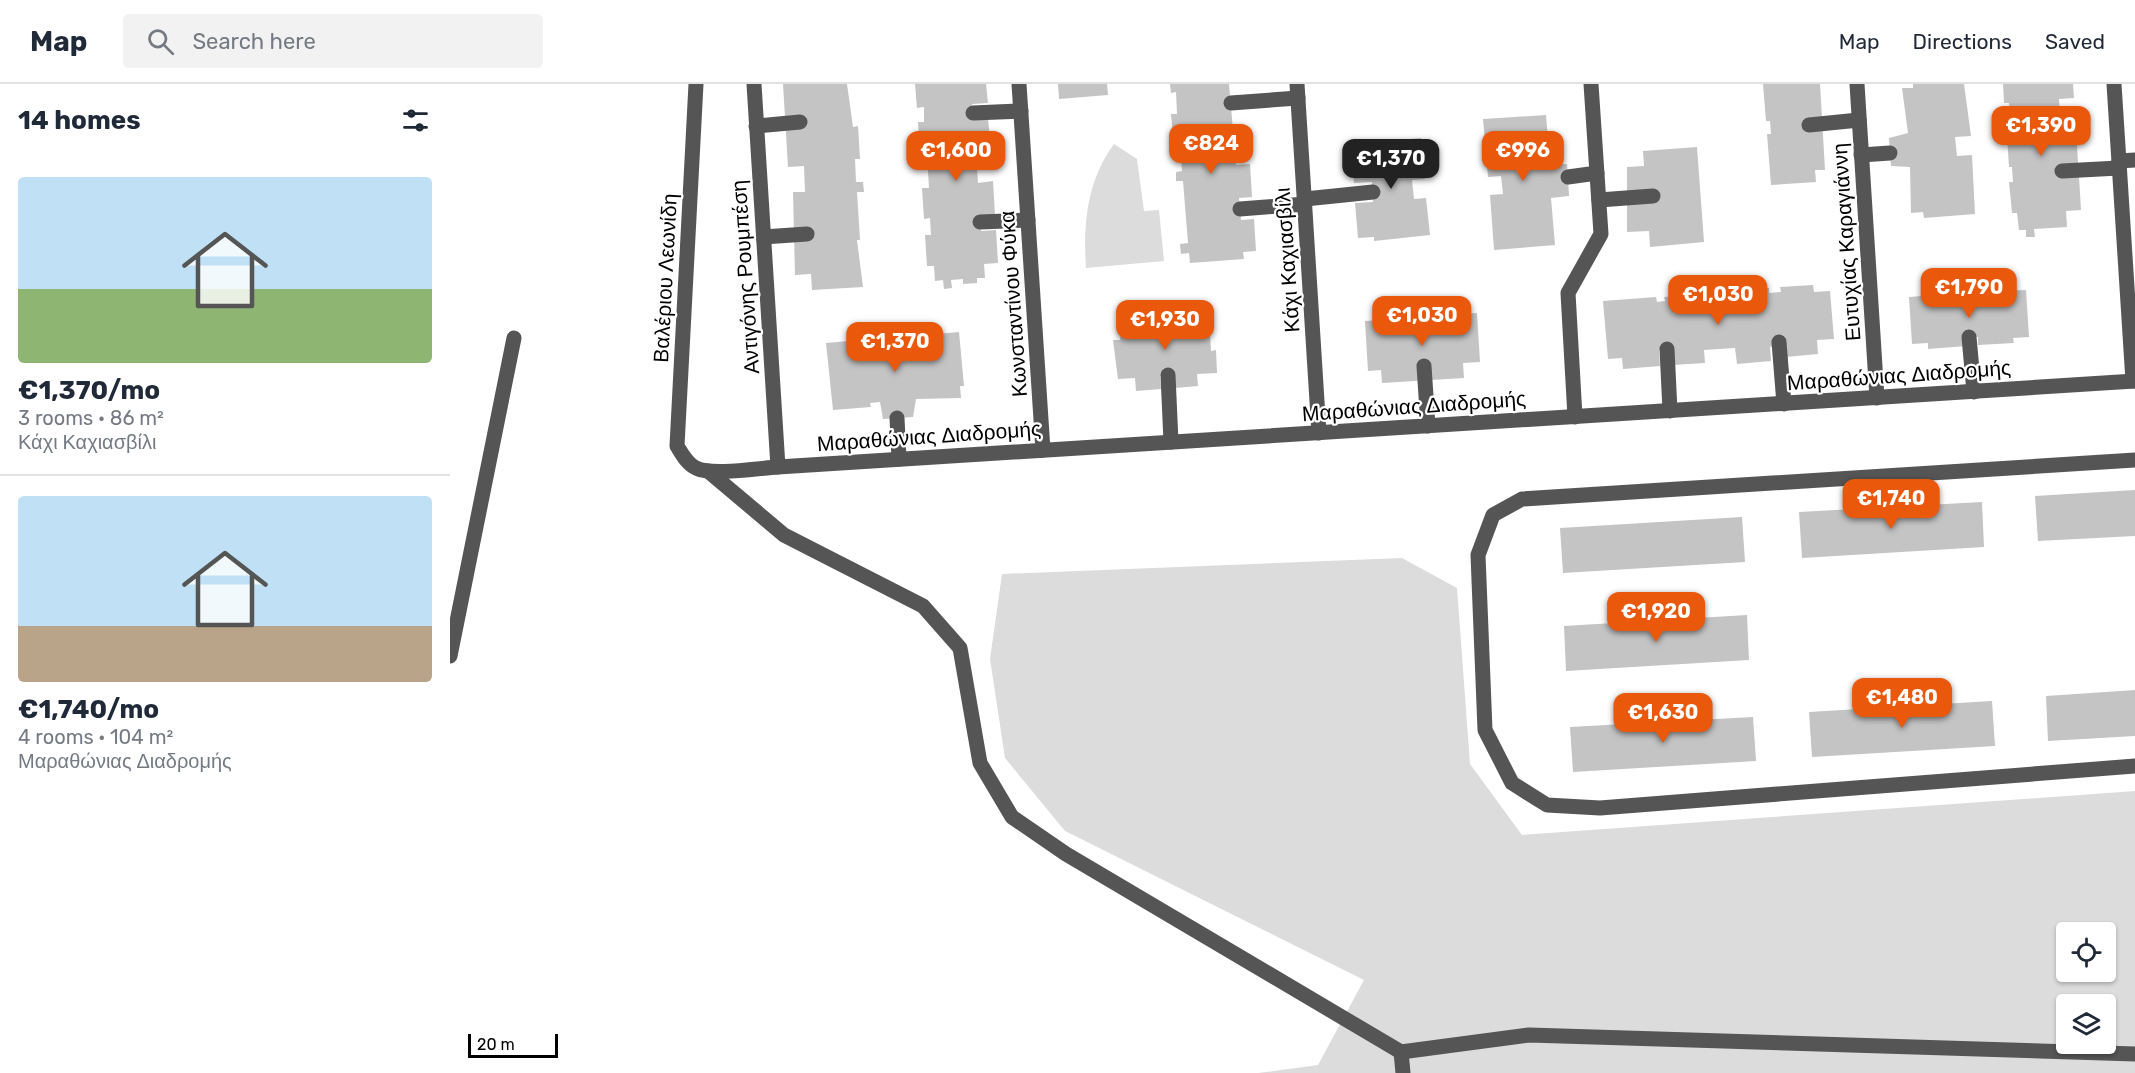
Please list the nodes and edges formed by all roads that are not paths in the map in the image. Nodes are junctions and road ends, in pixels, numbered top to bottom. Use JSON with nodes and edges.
{"nodes":[{"id":1,"x":696,"y":84,"type":"edge"},
{"id":2,"x":754,"y":84,"type":"edge"},
{"id":3,"x":1019,"y":84,"type":"edge"},
{"id":4,"x":1591,"y":84,"type":"edge"},
{"id":5,"x":1857,"y":84,"type":"edge"},
{"id":6,"x":2114,"y":84,"type":"edge"},
{"id":7,"x":1297,"y":91,"type":"edge"},
{"id":8,"x":1231,"y":103,"type":"dead end"},
{"id":9,"x":1021,"y":111,"type":"junction"},
{"id":10,"x":974,"y":113,"type":"dead end"},
{"id":11,"x":1859,"y":120,"type":"junction"},
{"id":12,"x":800,"y":122,"type":"dead end"},
{"id":13,"x":1809,"y":124,"type":"dead end"},
{"id":14,"x":756,"y":126,"type":"junction"},
{"id":15,"x":1890,"y":153,"type":"dead end"},
{"id":16,"x":1861,"y":155,"type":"junction"},
{"id":17,"x":2135,"y":160,"type":"edge"},
{"id":18,"x":2119,"y":165,"type":"junction"},
{"id":19,"x":2062,"y":171,"type":"dead end"},
{"id":20,"x":1597,"y":173,"type":"junction"},
{"id":21,"x":1568,"y":177,"type":"dead end"},
{"id":22,"x":1373,"y":192,"type":"dead end"},
{"id":23,"x":1653,"y":196,"type":"dead end"},
{"id":24,"x":1599,"y":200,"type":"junction"},
{"id":25,"x":1305,"y":201,"type":"junction"},
{"id":26,"x":1240,"y":209,"type":"dead end"},
{"id":27,"x":1028,"y":220,"type":"junction"},
{"id":28,"x":980,"y":222,"type":"dead end"},
{"id":29,"x":807,"y":234,"type":"dead end"},
{"id":30,"x":763,"y":237,"type":"junction"},
{"id":31,"x":1969,"y":337,"type":"dead end"},
{"id":32,"x":514,"y":338,"type":"dead end"},
{"id":33,"x":1779,"y":342,"type":"dead end"},
{"id":34,"x":1667,"y":349,"type":"dead end"},
{"id":35,"x":1424,"y":366,"type":"dead end"},
{"id":36,"x":1168,"y":375,"type":"dead end"},
{"id":37,"x":2134,"y":381,"type":"edge"},
{"id":38,"x":1974,"y":392,"type":"junction"},
{"id":39,"x":1877,"y":398,"type":"junction"},
{"id":40,"x":1784,"y":404,"type":"junction"},
{"id":41,"x":1670,"y":411,"type":"junction"},
{"id":42,"x":1575,"y":417,"type":"junction"},
{"id":43,"x":897,"y":418,"type":"dead end"},
{"id":44,"x":1428,"y":426,"type":"junction"},
{"id":45,"x":1319,"y":433,"type":"junction"},
{"id":46,"x":1171,"y":442,"type":"junction"},
{"id":47,"x":1043,"y":450,"type":"junction"},
{"id":48,"x":899,"y":459,"type":"junction"},
{"id":49,"x":2135,"y":460,"type":"edge"},
{"id":50,"x":778,"y":467,"type":"junction"},
{"id":51,"x":702,"y":469,"type":"junction"},
{"id":52,"x":450,"y":656,"type":"edge"},
{"id":53,"x":2135,"y":766,"type":"edge"},
{"id":54,"x":1401,"y":1052,"type":"junction"},
{"id":55,"x":2135,"y":1054,"type":"edge"},
{"id":56,"x":1403,"y":1073,"type":"edge"}],
"edges":[{"from":1,"to":51,"type":"street","name":"Βαλέριου Λεωνίδη"},
{"from":2,"to":14,"type":"street","name":"Αντιγόνης Ρουμπέση"},
{"from":3,"to":9,"type":"street","name":"Κωνσταντίνου Φύκα"},
{"from":4,"to":20,"type":"street"},
{"from":5,"to":11,"type":"street","name":"Ευτυχίας Καραγιάννη"},
{"from":6,"to":18,"type":"street"},
{"from":7,"to":8,"type":"street"},
{"from":7,"to":25,"type":"street","name":"Κάχι Καχιασβίλι"},
{"from":9,"to":10,"type":"street"},
{"from":9,"to":27,"type":"street","name":"Κωνσταντίνου Φύκα"},
{"from":11,"to":13,"type":"street"},
{"from":11,"to":16,"type":"street","name":"Ευτυχίας Καραγιάννη"},
{"from":12,"to":14,"type":"street"},
{"from":14,"to":30,"type":"street","name":"Αντιγόνης Ρουμπέση"},
{"from":15,"to":16,"type":"street"},
{"from":16,"to":39,"type":"street","name":"Ευτυχίας Καραγιάννη"},
{"from":17,"to":18,"type":"street"},
{"from":18,"to":19,"type":"street"},
{"from":18,"to":37,"type":"street"},
{"from":20,"to":21,"type":"street"},
{"from":20,"to":24,"type":"street"},
{"from":22,"to":25,"type":"street"},
{"from":23,"to":24,"type":"street"},
{"from":24,"to":42,"type":"street"},
{"from":25,"to":26,"type":"street"},
{"from":25,"to":45,"type":"street","name":"Κάχι Καχιασβίλι"},
{"from":27,"to":28,"type":"street"},
{"from":27,"to":47,"type":"street","name":"Κωνσταντίνου Φύκα"},
{"from":29,"to":30,"type":"street"},
{"from":30,"to":50,"type":"street","name":"Αντιγόνης Ρουμπέση"},
{"from":31,"to":38,"type":"street"},
{"from":32,"to":52,"type":"street"},
{"from":33,"to":40,"type":"street"},
{"from":34,"to":41,"type":"street"},
{"from":35,"to":44,"type":"street"},
{"from":36,"to":46,"type":"street"},
{"from":37,"to":38,"type":"street","name":"Μαραθώνιας Διαδρομής"},
{"from":38,"to":39,"type":"street","name":"Μαραθώνιας Διαδρομής"},
{"from":39,"to":40,"type":"street","name":"Μαραθώνιας Διαδρομής"},
{"from":40,"to":41,"type":"street","name":"Μαραθώνιας Διαδρομής"},
{"from":41,"to":42,"type":"street","name":"Μαραθώνιας Διαδρομής"},
{"from":42,"to":44,"type":"street","name":"Μαραθώνιας Διαδρομής"},
{"from":43,"to":48,"type":"street"},
{"from":44,"to":45,"type":"street","name":"Μαραθώνιας Διαδρομής"},
{"from":45,"to":46,"type":"street","name":"Μαραθώνιας Διαδρομής"},
{"from":46,"to":47,"type":"street","name":"Μαραθώνιας Διαδρομής"},
{"from":47,"to":48,"type":"street","name":"Μαραθώνιας Διαδρομής"},
{"from":48,"to":50,"type":"street","name":"Μαραθώνιας Διαδρομής"},
{"from":49,"to":53,"type":"street"},
{"from":50,"to":51,"type":"street","name":"Μαραθώνιας Διαδρομής"},
{"from":51,"to":54,"type":"street","name":"Βαλέριου Λεωνίδη"},
{"from":54,"to":55,"type":"street"},
{"from":54,"to":56,"type":"street"}]}
